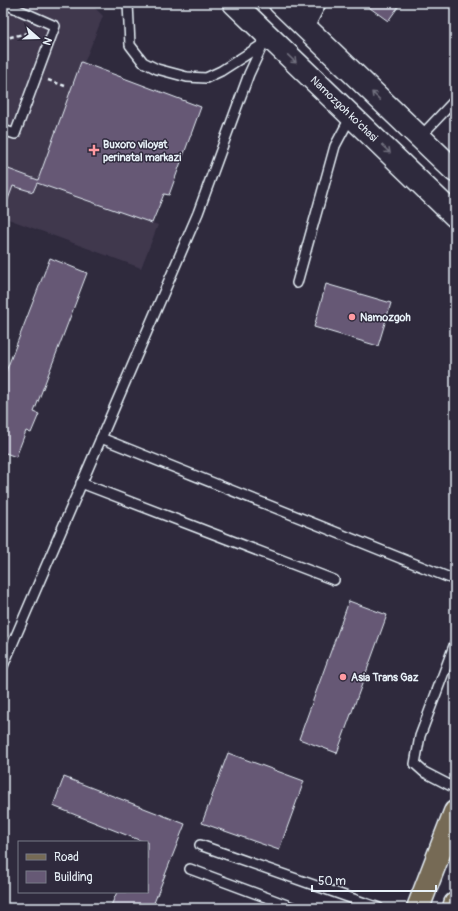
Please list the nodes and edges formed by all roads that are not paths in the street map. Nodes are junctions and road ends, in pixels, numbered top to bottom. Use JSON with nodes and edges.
{"nodes":[{"id":1,"x":3,"y":3,"type":"edge"},
{"id":2,"x":128,"y":3,"type":"edge"},
{"id":3,"x":234,"y":3,"type":"edge"},
{"id":4,"x":280,"y":3,"type":"edge"},
{"id":5,"x":317,"y":3,"type":"edge"},
{"id":6,"x":305,"y":27,"type":"junction"},
{"id":7,"x":266,"y":40,"type":"junction"},
{"id":8,"x":455,"y":100,"type":"edge"},
{"id":9,"x":351,"y":116,"type":"junction"},
{"id":10,"x":3,"y":130,"type":"edge"},
{"id":11,"x":420,"y":137,"type":"junction"},
{"id":12,"x":455,"y":171,"type":"edge"},
{"id":13,"x":455,"y":216,"type":"edge"},
{"id":14,"x":297,"y":283,"type":"dead end"},
{"id":15,"x":100,"y":438,"type":"junction"},
{"id":16,"x":81,"y":483,"type":"junction"},
{"id":17,"x":334,"y":580,"type":"dead end"},
{"id":18,"x":455,"y":580,"type":"edge"},
{"id":19,"x":455,"y":643,"type":"edge"},
{"id":20,"x":3,"y":666,"type":"edge"},
{"id":21,"x":455,"y":788,"type":"edge"},
{"id":22,"x":455,"y":812,"type":"edge"},
{"id":23,"x":200,"y":845,"type":"dead end"},
{"id":24,"x":190,"y":870,"type":"dead end"},
{"id":25,"x":455,"y":904,"type":"edge"},
{"id":26,"x":295,"y":908,"type":"edge"},
{"id":27,"x":379,"y":908,"type":"edge"},
{"id":28,"x":418,"y":908,"type":"edge"},
{"id":29,"x":454,"y":908,"type":"edge"}],
"edges":[{"from":1,"to":10,"type":"lane"},
{"from":2,"to":7,"type":"lane"},
{"from":3,"to":7,"type":"main road","name":"Namozgoh ko'chasi"},
{"from":4,"to":6,"type":"main road"},
{"from":5,"to":6,"type":"street"},
{"from":11,"to":6,"type":"main road","one_way":true},
{"from":7,"to":9,"type":"main road","name":"Namozgoh ko'chasi","one_way":true},
{"from":7,"to":15,"type":"lane"},
{"from":8,"to":11,"type":"lane"},
{"from":9,"to":13,"type":"main road","name":"Namozgoh ko'chasi","one_way":true},
{"from":9,"to":14,"type":"lane"},
{"from":11,"to":12,"type":"main road"},
{"from":15,"to":16,"type":"lane"},
{"from":15,"to":18,"type":"lane"},
{"from":16,"to":17,"type":"lane"},
{"from":16,"to":20,"type":"lane"},
{"from":19,"to":21,"type":"lane"},
{"from":22,"to":28,"type":"main road"},
{"from":23,"to":27,"type":"lane"},
{"from":24,"to":26,"type":"lane"},
{"from":25,"to":29,"type":"main road"}]}
